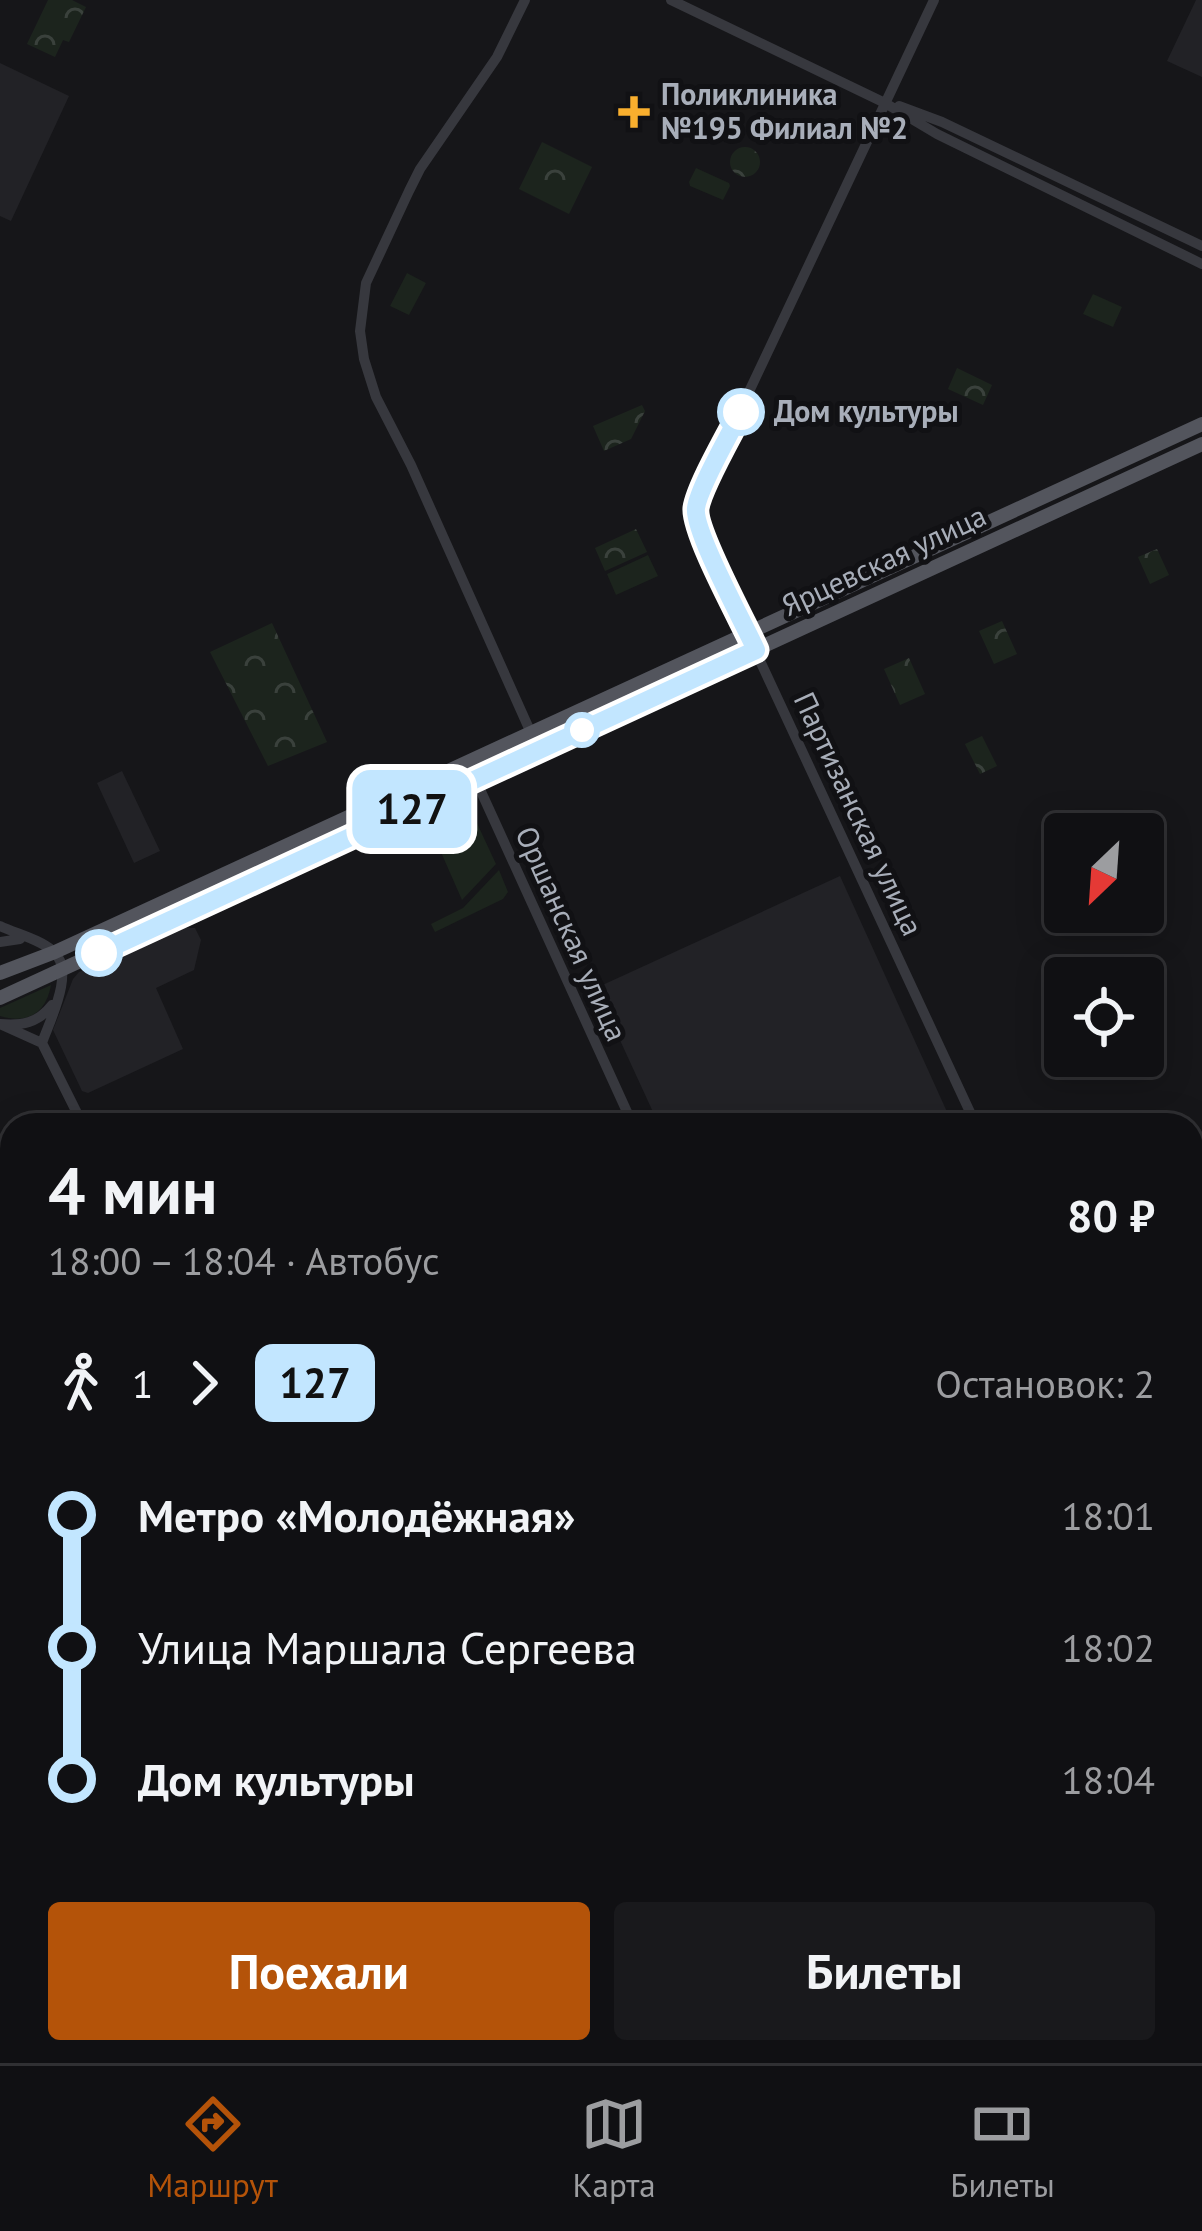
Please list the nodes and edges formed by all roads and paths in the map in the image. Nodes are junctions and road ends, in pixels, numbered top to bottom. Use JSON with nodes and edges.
{"nodes":[{"id":1,"x":525,"y":0,"type":"edge"},
{"id":2,"x":670,"y":0,"type":"edge"},
{"id":3,"x":934,"y":0,"type":"edge"},
{"id":4,"x":884,"y":103,"type":"junction"},
{"id":5,"x":1202,"y":246,"type":"edge"},
{"id":6,"x":1202,"y":264,"type":"edge"},
{"id":7,"x":1202,"y":424,"type":"edge"},
{"id":8,"x":1202,"y":443,"type":"edge"},
{"id":9,"x":748,"y":633,"type":"junction"},
{"id":10,"x":756,"y":650,"type":"junction"},
{"id":11,"x":531,"y":733,"type":"junction"},
{"id":12,"x":468,"y":763,"type":"junction"},
{"id":13,"x":475,"y":780,"type":"junction"},
{"id":14,"x":0,"y":926,"type":"edge"},
{"id":15,"x":30,"y":940,"type":"junction"},
{"id":16,"x":0,"y":942,"type":"edge"},
{"id":17,"x":55,"y":952,"type":"junction"},
{"id":18,"x":64,"y":969,"type":"junction"},
{"id":19,"x":0,"y":973,"type":"edge"},
{"id":20,"x":58,"y":997,"type":"junction"},
{"id":21,"x":0,"y":998,"type":"edge"},
{"id":22,"x":0,"y":1024,"type":"edge"},
{"id":23,"x":42,"y":1043,"type":"junction"},
{"id":24,"x":77,"y":1113,"type":"edge"},
{"id":25,"x":627,"y":1113,"type":"edge"},
{"id":26,"x":970,"y":1113,"type":"edge"}],
"edges":[{"from":1,"to":11,"type":"street"},
{"from":2,"to":4,"type":"street"},
{"from":3,"to":4,"type":"street","name":"Партизанская улица"},
{"from":4,"to":5,"type":"street"},
{"from":4,"to":6,"type":"street"},
{"from":4,"to":9,"type":"street","name":"Партизанская улица"},
{"from":7,"to":9,"type":"main road","name":"Ярцевская улица"},
{"from":8,"to":10,"type":"main road","name":"Ярцевская улица"},
{"from":9,"to":10,"type":"street","name":"Партизанская улица"},
{"from":9,"to":11,"type":"main road","name":"Ярцевская улица"},
{"from":10,"to":13,"type":"main road","name":"Ярцевская улица"},
{"from":10,"to":26,"type":"street","name":"Партизанская улица"},
{"from":11,"to":12,"type":"main road","name":"Ярцевская улица"},
{"from":12,"to":13,"type":"street","name":"Оршанская улица"},
{"from":12,"to":17,"type":"main road","name":"Ярцевская улица"},
{"from":13,"to":18,"type":"main road","name":"Ярцевская улица"},
{"from":13,"to":25,"type":"street","name":"Оршанская улица"},
{"from":14,"to":15,"type":"street"},
{"from":15,"to":16,"type":"street"},
{"from":15,"to":17,"type":"street"},
{"from":17,"to":18,"type":"street"},
{"from":17,"to":19,"type":"main road","name":"Ярцевская улица"},
{"from":18,"to":20,"type":"street"},
{"from":18,"to":21,"type":"main road","name":"Ярцевская улица"},
{"from":20,"to":22,"type":"street"},
{"from":20,"to":23,"type":"street"},
{"from":22,"to":23,"type":"street"},
{"from":23,"to":24,"type":"street"}]}
